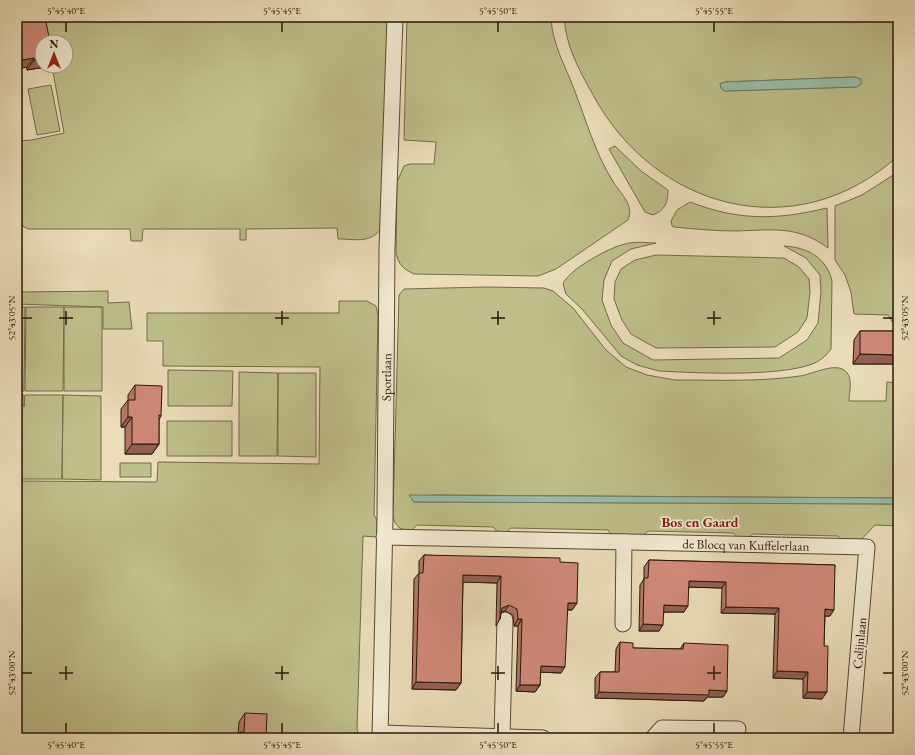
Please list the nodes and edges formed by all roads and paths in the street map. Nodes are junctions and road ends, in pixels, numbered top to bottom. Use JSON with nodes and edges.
{"nodes":[{"id":1,"x":395,"y":17,"type":"edge"},
{"id":2,"x":384,"y":537,"type":"junction"},
{"id":3,"x":624,"y":542,"type":"junction"},
{"id":4,"x":867,"y":547,"type":"joint"},
{"id":5,"x":505,"y":620,"type":"dead end"},
{"id":6,"x":623,"y":624,"type":"dead end"},
{"id":7,"x":738,"y":729,"type":"dead end"},
{"id":8,"x":380,"y":736,"type":"edge"},
{"id":9,"x":502,"y":737,"type":"junction"},
{"id":10,"x":543,"y":738,"type":"edge"},
{"id":11,"x":653,"y":738,"type":"edge"},
{"id":12,"x":851,"y":738,"type":"edge"}],
"edges":[{"from":1,"to":2,"type":"street","name":"Sportlaan"},
{"from":2,"to":3,"type":"street","name":"de Blocq van Kuffelerlaan"},
{"from":2,"to":8,"type":"street","name":"Sportlaan"},
{"from":3,"to":4,"type":"street","name":"de Blocq van Kuffelerlaan"},
{"from":3,"to":6,"type":"street"},
{"from":4,"to":12,"type":"street","name":"Colijnlaan"},
{"from":5,"to":9,"type":"street"},
{"from":7,"to":11,"type":"street"},
{"from":8,"to":9,"type":"street"},
{"from":9,"to":10,"type":"street"}]}
